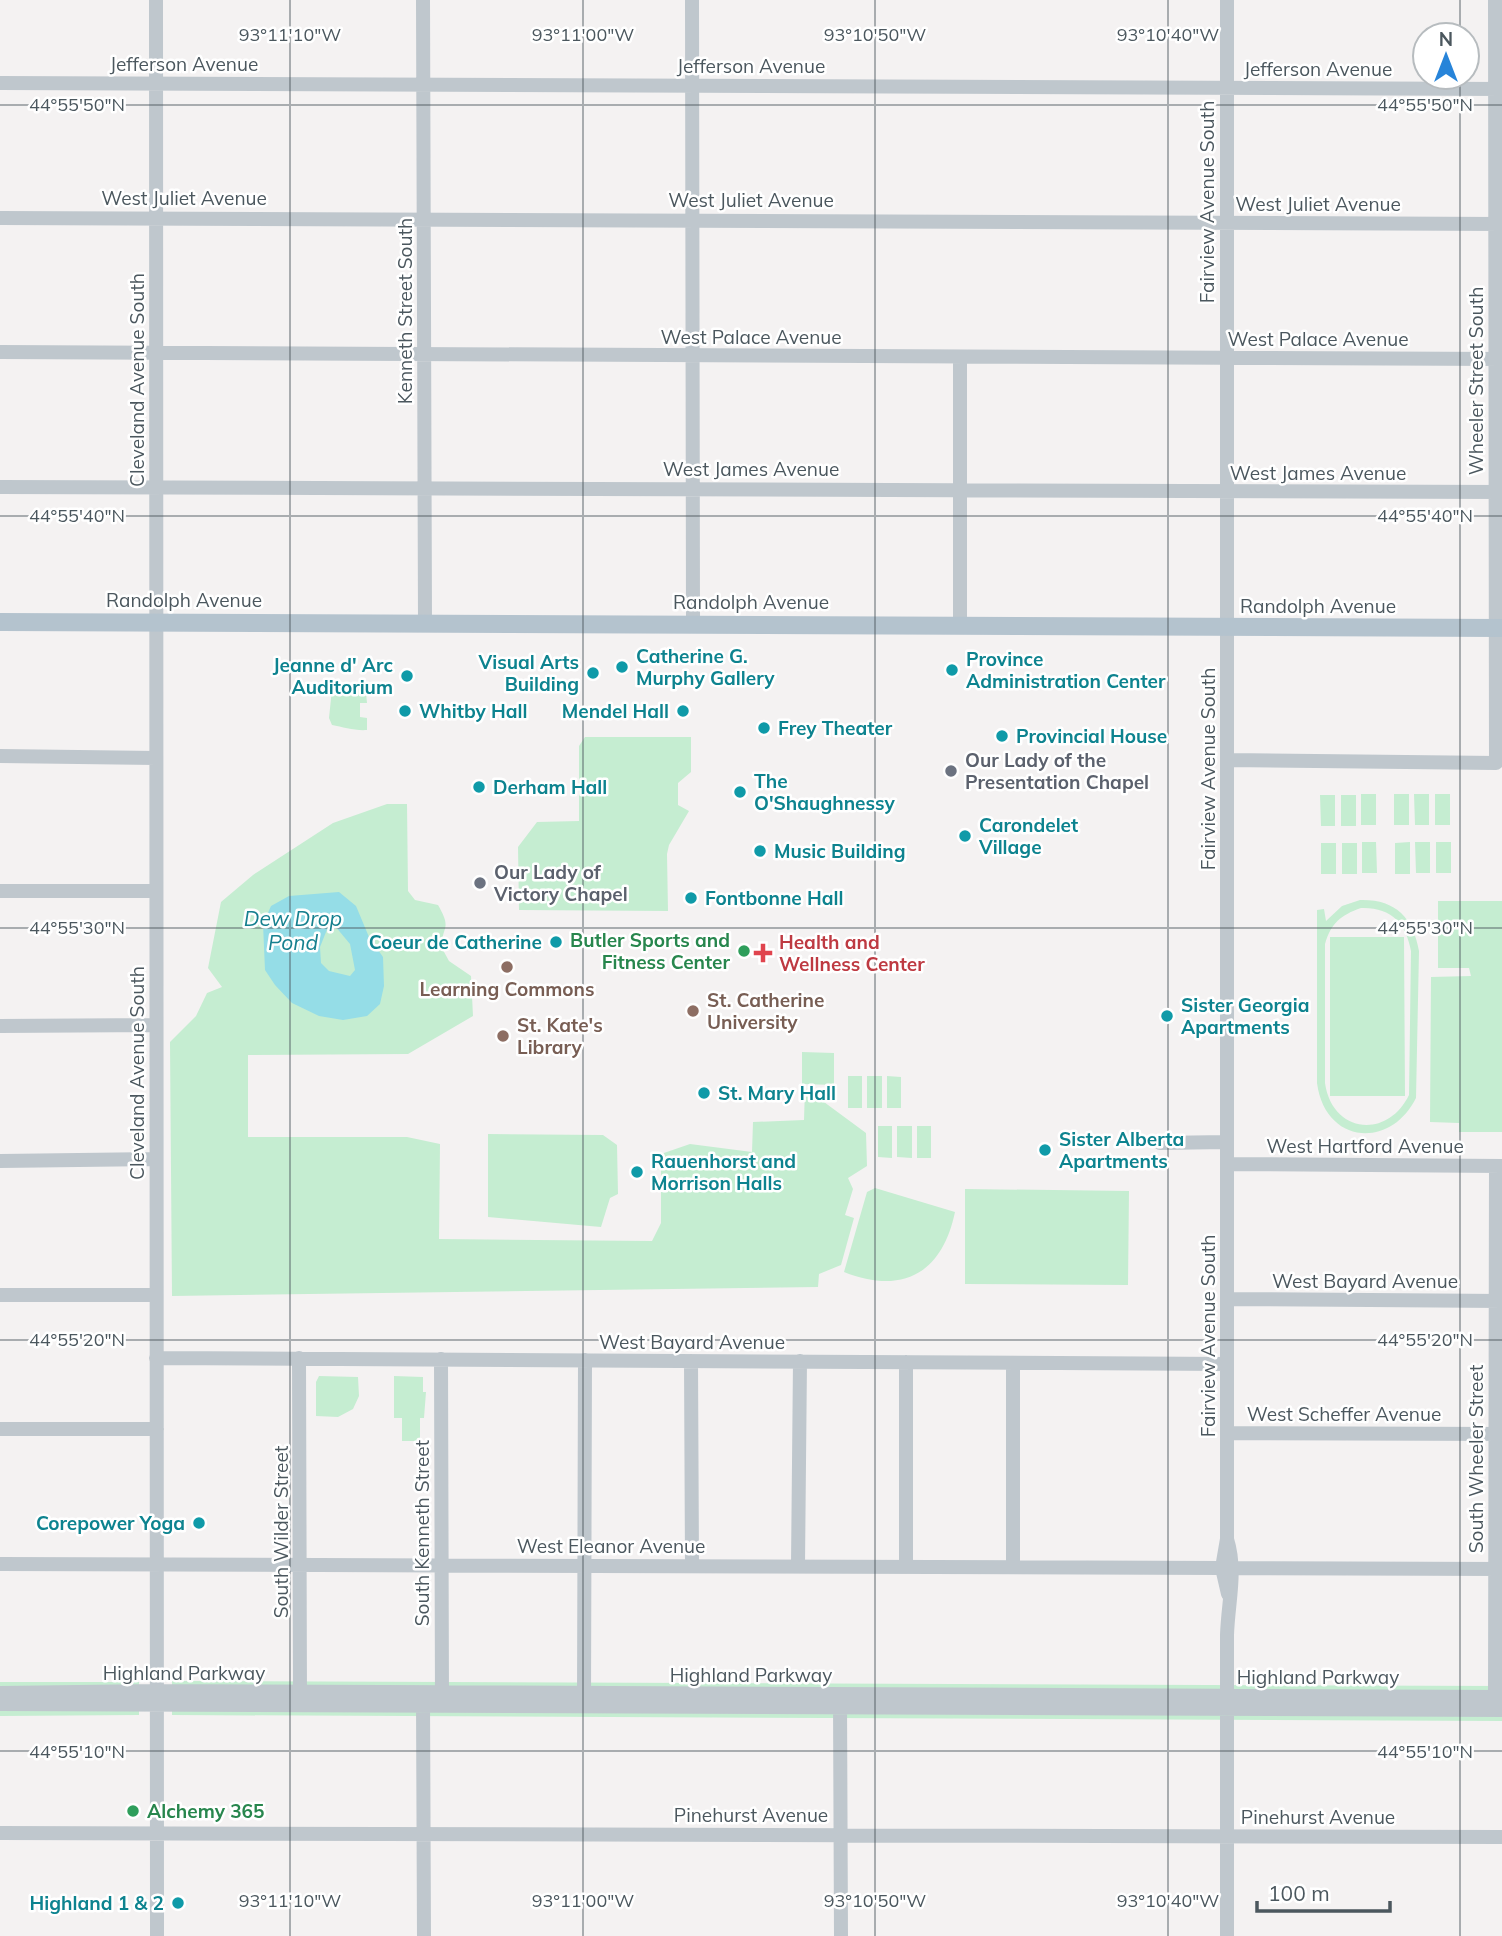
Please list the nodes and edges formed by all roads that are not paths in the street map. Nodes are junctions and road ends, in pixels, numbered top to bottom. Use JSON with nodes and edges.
{"nodes":[{"id":1,"x":156,"y":0,"type":"edge"},
{"id":2,"x":424,"y":0,"type":"edge"},
{"id":3,"x":692,"y":0,"type":"edge"},
{"id":4,"x":1227,"y":0,"type":"edge"},
{"id":5,"x":1495,"y":0,"type":"edge"},
{"id":6,"x":0,"y":83,"type":"edge"},
{"id":7,"x":156,"y":83,"type":"junction"},
{"id":8,"x":423,"y":83,"type":"junction"},
{"id":9,"x":691,"y":85,"type":"junction"},
{"id":10,"x":1227,"y":88,"type":"junction"},
{"id":11,"x":1499,"y":89,"type":"edge"},
{"id":12,"x":155,"y":216,"type":"junction"},
{"id":13,"x":0,"y":218,"type":"edge"},
{"id":14,"x":424,"y":218,"type":"junction"},
{"id":15,"x":692,"y":219,"type":"junction"},
{"id":16,"x":1227,"y":223,"type":"junction"},
{"id":17,"x":1499,"y":224,"type":"edge"},
{"id":18,"x":0,"y":352,"type":"edge"},
{"id":19,"x":157,"y":352,"type":"junction"},
{"id":20,"x":424,"y":354,"type":"junction"},
{"id":21,"x":692,"y":356,"type":"junction"},
{"id":22,"x":960,"y":357,"type":"junction"},
{"id":23,"x":1227,"y":358,"type":"junction"},
{"id":24,"x":1498,"y":359,"type":"edge"},
{"id":25,"x":0,"y":486,"type":"edge"},
{"id":26,"x":157,"y":486,"type":"junction"},
{"id":27,"x":424,"y":487,"type":"junction"},
{"id":28,"x":692,"y":488,"type":"junction"},
{"id":29,"x":960,"y":490,"type":"junction"},
{"id":30,"x":1227,"y":491,"type":"junction"},
{"id":31,"x":1498,"y":492,"type":"edge"},
{"id":32,"x":156,"y":621,"type":"junction"},
{"id":33,"x":0,"y":622,"type":"edge"},
{"id":34,"x":425,"y":622,"type":"junction"},
{"id":35,"x":693,"y":623,"type":"junction"},
{"id":36,"x":960,"y":624,"type":"junction"},
{"id":37,"x":1227,"y":626,"type":"junction"},
{"id":38,"x":1499,"y":628,"type":"edge"},
{"id":39,"x":0,"y":756,"type":"edge"},
{"id":40,"x":156,"y":758,"type":"junction"},
{"id":41,"x":1228,"y":761,"type":"junction"},
{"id":42,"x":0,"y":891,"type":"edge"},
{"id":43,"x":155,"y":891,"type":"junction"},
{"id":44,"x":156,"y":1025,"type":"junction"},
{"id":45,"x":0,"y":1026,"type":"edge"},
{"id":46,"x":1226,"y":1142,"type":"junction"},
{"id":47,"x":1160,"y":1143,"type":"dead end"},
{"id":48,"x":156,"y":1159,"type":"junction"},
{"id":49,"x":0,"y":1161,"type":"edge"},
{"id":50,"x":1227,"y":1164,"type":"junction"},
{"id":51,"x":1499,"y":1166,"type":"edge"},
{"id":52,"x":0,"y":1295,"type":"edge"},
{"id":53,"x":156,"y":1295,"type":"junction"},
{"id":54,"x":1228,"y":1299,"type":"junction"},
{"id":55,"x":1499,"y":1301,"type":"edge"},
{"id":56,"x":156,"y":1358,"type":"junction"},
{"id":57,"x":299,"y":1358,"type":"junction"},
{"id":58,"x":441,"y":1359,"type":"junction"},
{"id":59,"x":585,"y":1360,"type":"junction"},
{"id":60,"x":691,"y":1361,"type":"junction"},
{"id":61,"x":800,"y":1361,"type":"junction"},
{"id":62,"x":906,"y":1362,"type":"junction"},
{"id":63,"x":1013,"y":1363,"type":"junction"},
{"id":64,"x":1227,"y":1364,"type":"junction"},
{"id":65,"x":0,"y":1429,"type":"edge"},
{"id":66,"x":157,"y":1429,"type":"junction"},
{"id":67,"x":1227,"y":1433,"type":"junction"},
{"id":68,"x":1499,"y":1434,"type":"edge"},
{"id":69,"x":156,"y":1563,"type":"junction"},
{"id":70,"x":0,"y":1564,"type":"edge"},
{"id":71,"x":300,"y":1564,"type":"junction"},
{"id":72,"x":442,"y":1565,"type":"junction"},
{"id":73,"x":584,"y":1565,"type":"junction"},
{"id":74,"x":692,"y":1565,"type":"junction"},
{"id":75,"x":798,"y":1565,"type":"junction"},
{"id":76,"x":906,"y":1566,"type":"junction"},
{"id":77,"x":1013,"y":1566,"type":"junction"},
{"id":78,"x":1228,"y":1568,"type":"junction"},
{"id":79,"x":1499,"y":1569,"type":"edge"},
{"id":80,"x":0,"y":1693,"type":"edge"},
{"id":81,"x":156,"y":1698,"type":"junction"},
{"id":82,"x":300,"y":1698,"type":"junction"},
{"id":83,"x":423,"y":1700,"type":"junction"},
{"id":84,"x":442,"y":1700,"type":"junction"},
{"id":85,"x":584,"y":1700,"type":"junction"},
{"id":86,"x":840,"y":1701,"type":"junction"},
{"id":87,"x":1227,"y":1703,"type":"junction"},
{"id":88,"x":1498,"y":1703,"type":"edge"},
{"id":89,"x":0,"y":1704,"type":"edge"},
{"id":90,"x":0,"y":1833,"type":"edge"},
{"id":91,"x":156,"y":1833,"type":"junction"},
{"id":92,"x":424,"y":1834,"type":"junction"},
{"id":93,"x":842,"y":1834,"type":"junction"},
{"id":94,"x":1227,"y":1836,"type":"junction"},
{"id":95,"x":1502,"y":1837,"type":"edge"},
{"id":96,"x":157,"y":1936,"type":"edge"},
{"id":97,"x":424,"y":1936,"type":"edge"},
{"id":98,"x":841,"y":1936,"type":"edge"},
{"id":99,"x":1227,"y":1936,"type":"edge"}],
"edges":[{"from":1,"to":7,"type":"street","name":"Cleveland Avenue South"},
{"from":2,"to":8,"type":"street","name":"Kenneth Street South"},
{"from":3,"to":9,"type":"street"},
{"from":4,"to":10,"type":"street","name":"Fairview Avenue South"},
{"from":5,"to":11,"type":"street","name":"Wheeler Street South"},
{"from":6,"to":7,"type":"street","name":"Jefferson Avenue"},
{"from":7,"to":8,"type":"street","name":"Jefferson Avenue"},
{"from":7,"to":12,"type":"street","name":"Cleveland Avenue South"},
{"from":8,"to":9,"type":"street","name":"Jefferson Avenue"},
{"from":8,"to":14,"type":"street","name":"Kenneth Street South"},
{"from":9,"to":10,"type":"street","name":"Jefferson Avenue"},
{"from":9,"to":15,"type":"street"},
{"from":10,"to":11,"type":"street","name":"Jefferson Avenue"},
{"from":10,"to":16,"type":"street","name":"Fairview Avenue South"},
{"from":11,"to":17,"type":"street","name":"Wheeler Street South"},
{"from":12,"to":13,"type":"street","name":"West Juliet Avenue"},
{"from":12,"to":14,"type":"street","name":"West Juliet Avenue"},
{"from":12,"to":19,"type":"street","name":"Cleveland Avenue South"},
{"from":14,"to":15,"type":"street","name":"West Juliet Avenue"},
{"from":14,"to":20,"type":"street","name":"Kenneth Street South"},
{"from":15,"to":16,"type":"street","name":"West Juliet Avenue"},
{"from":15,"to":21,"type":"street"},
{"from":16,"to":17,"type":"street","name":"West Juliet Avenue"},
{"from":16,"to":23,"type":"street","name":"Fairview Avenue South"},
{"from":17,"to":24,"type":"street","name":"Wheeler Street South"},
{"from":18,"to":19,"type":"street","name":"West Palace Avenue"},
{"from":19,"to":20,"type":"street","name":"West Palace Avenue"},
{"from":19,"to":26,"type":"street","name":"Cleveland Avenue South"},
{"from":20,"to":21,"type":"street","name":"West Palace Avenue"},
{"from":20,"to":27,"type":"street","name":"Kenneth Street South"},
{"from":21,"to":22,"type":"street","name":"West Palace Avenue"},
{"from":21,"to":28,"type":"street"},
{"from":22,"to":23,"type":"street","name":"West Palace Avenue"},
{"from":22,"to":29,"type":"street"},
{"from":23,"to":24,"type":"street","name":"West Palace Avenue"},
{"from":23,"to":30,"type":"street","name":"Fairview Avenue South"},
{"from":24,"to":31,"type":"street","name":"Wheeler Street South"},
{"from":25,"to":26,"type":"street","name":"West James Avenue"},
{"from":26,"to":27,"type":"street","name":"West James Avenue"},
{"from":26,"to":32,"type":"street","name":"Cleveland Avenue South"},
{"from":27,"to":28,"type":"street","name":"West James Avenue"},
{"from":27,"to":34,"type":"street","name":"Kenneth Street South"},
{"from":28,"to":29,"type":"street","name":"West James Avenue"},
{"from":28,"to":35,"type":"street"},
{"from":29,"to":30,"type":"street","name":"West James Avenue"},
{"from":29,"to":36,"type":"street"},
{"from":30,"to":31,"type":"street","name":"West James Avenue"},
{"from":30,"to":37,"type":"street","name":"Fairview Avenue South"},
{"from":31,"to":38,"type":"street","name":"Wheeler Street South"},
{"from":32,"to":33,"type":"main road","name":"Randolph Avenue"},
{"from":32,"to":34,"type":"main road","name":"Randolph Avenue"},
{"from":32,"to":40,"type":"street","name":"Cleveland Avenue South"},
{"from":34,"to":35,"type":"main road","name":"Randolph Avenue"},
{"from":35,"to":36,"type":"main road","name":"Randolph Avenue"},
{"from":36,"to":37,"type":"main road","name":"Randolph Avenue"},
{"from":37,"to":38,"type":"main road","name":"Randolph Avenue"},
{"from":37,"to":41,"type":"street","name":"Fairview Avenue South"},
{"from":38,"to":41,"type":"street","name":"Wheeler Street South"},
{"from":39,"to":40,"type":"street"},
{"from":40,"to":43,"type":"street","name":"Cleveland Avenue South"},
{"from":41,"to":46,"type":"street","name":"Fairview Avenue South"},
{"from":42,"to":43,"type":"street"},
{"from":43,"to":44,"type":"street","name":"Cleveland Avenue South"},
{"from":44,"to":45,"type":"street"},
{"from":44,"to":48,"type":"street","name":"Cleveland Avenue South"},
{"from":46,"to":47,"type":"street"},
{"from":46,"to":50,"type":"street","name":"Fairview Avenue South"},
{"from":48,"to":49,"type":"street"},
{"from":48,"to":53,"type":"street","name":"Cleveland Avenue South"},
{"from":50,"to":51,"type":"street","name":"West Hartford Avenue"},
{"from":50,"to":54,"type":"street","name":"Fairview Avenue South"},
{"from":51,"to":55,"type":"street","name":"South Wheeler Street"},
{"from":52,"to":53,"type":"street"},
{"from":53,"to":56,"type":"street","name":"Cleveland Avenue South"},
{"from":54,"to":55,"type":"street","name":"West Bayard Avenue"},
{"from":54,"to":64,"type":"street","name":"Fairview Avenue South"},
{"from":55,"to":68,"type":"street","name":"South Wheeler Street"},
{"from":56,"to":57,"type":"street","name":"West Bayard Avenue"},
{"from":56,"to":66,"type":"street","name":"Cleveland Avenue South"},
{"from":57,"to":58,"type":"street","name":"West Bayard Avenue"},
{"from":57,"to":71,"type":"street","name":"South Wilder Street"},
{"from":58,"to":59,"type":"street","name":"West Bayard Avenue"},
{"from":58,"to":72,"type":"street","name":"South Kenneth Street"},
{"from":59,"to":60,"type":"street","name":"West Bayard Avenue"},
{"from":59,"to":73,"type":"street"},
{"from":60,"to":61,"type":"street","name":"West Bayard Avenue"},
{"from":60,"to":74,"type":"street"},
{"from":61,"to":62,"type":"street","name":"West Bayard Avenue"},
{"from":61,"to":75,"type":"street"},
{"from":62,"to":63,"type":"street","name":"West Bayard Avenue"},
{"from":62,"to":76,"type":"street"},
{"from":63,"to":64,"type":"street","name":"West Bayard Avenue"},
{"from":63,"to":77,"type":"street"},
{"from":64,"to":67,"type":"street","name":"Fairview Avenue South"},
{"from":65,"to":66,"type":"street"},
{"from":66,"to":69,"type":"street","name":"Cleveland Avenue South"},
{"from":67,"to":68,"type":"street","name":"West Scheffer Avenue"},
{"from":67,"to":78,"type":"street","name":"Fairview Avenue South"},
{"from":68,"to":79,"type":"street","name":"South Wheeler Street"},
{"from":69,"to":70,"type":"street","name":"West Eleanor Avenue"},
{"from":69,"to":71,"type":"street","name":"West Eleanor Avenue"},
{"from":69,"to":81,"type":"street","name":"Cleveland Avenue South"},
{"from":71,"to":72,"type":"street","name":"West Eleanor Avenue"},
{"from":71,"to":82,"type":"street","name":"South Wilder Street"},
{"from":72,"to":73,"type":"street","name":"West Eleanor Avenue"},
{"from":72,"to":84,"type":"street","name":"South Kenneth Street"},
{"from":73,"to":74,"type":"street","name":"West Eleanor Avenue"},
{"from":73,"to":85,"type":"street"},
{"from":74,"to":75,"type":"street","name":"West Eleanor Avenue"},
{"from":75,"to":76,"type":"street","name":"West Eleanor Avenue"},
{"from":76,"to":77,"type":"street","name":"West Eleanor Avenue"},
{"from":77,"to":78,"type":"street","name":"West Eleanor Avenue"},
{"from":78,"to":79,"type":"street","name":"West Eleanor Avenue"},
{"from":78,"to":87,"type":"street","name":"Fairview Avenue South"},
{"from":79,"to":88,"type":"street","name":"South Wheeler Street"},
{"from":80,"to":81,"type":"street","name":"Highland Parkway"},
{"from":81,"to":82,"type":"street","name":"Highland Parkway"},
{"from":81,"to":89,"type":"street","name":"Highland Parkway"},
{"from":81,"to":91,"type":"street","name":"Cleveland Avenue South"},
{"from":82,"to":83,"type":"street","name":"Highland Parkway"},
{"from":83,"to":84,"type":"street","name":"Highland Parkway"},
{"from":83,"to":92,"type":"street"},
{"from":84,"to":85,"type":"street","name":"Highland Parkway"},
{"from":85,"to":86,"type":"street","name":"Highland Parkway"},
{"from":86,"to":87,"type":"street","name":"Highland Parkway"},
{"from":86,"to":93,"type":"street"},
{"from":87,"to":88,"type":"street","name":"Highland Parkway"},
{"from":87,"to":94,"type":"street","name":"Fairview Avenue South"},
{"from":90,"to":91,"type":"street","name":"Pinehurst Avenue"},
{"from":91,"to":92,"type":"street","name":"Pinehurst Avenue"},
{"from":91,"to":96,"type":"street","name":"Cleveland Avenue South"},
{"from":92,"to":93,"type":"street","name":"Pinehurst Avenue"},
{"from":92,"to":97,"type":"street"},
{"from":93,"to":94,"type":"street","name":"Pinehurst Avenue"},
{"from":93,"to":98,"type":"street"},
{"from":94,"to":95,"type":"street","name":"Pinehurst Avenue"},
{"from":94,"to":99,"type":"street","name":"Fairview Avenue South"}]}
